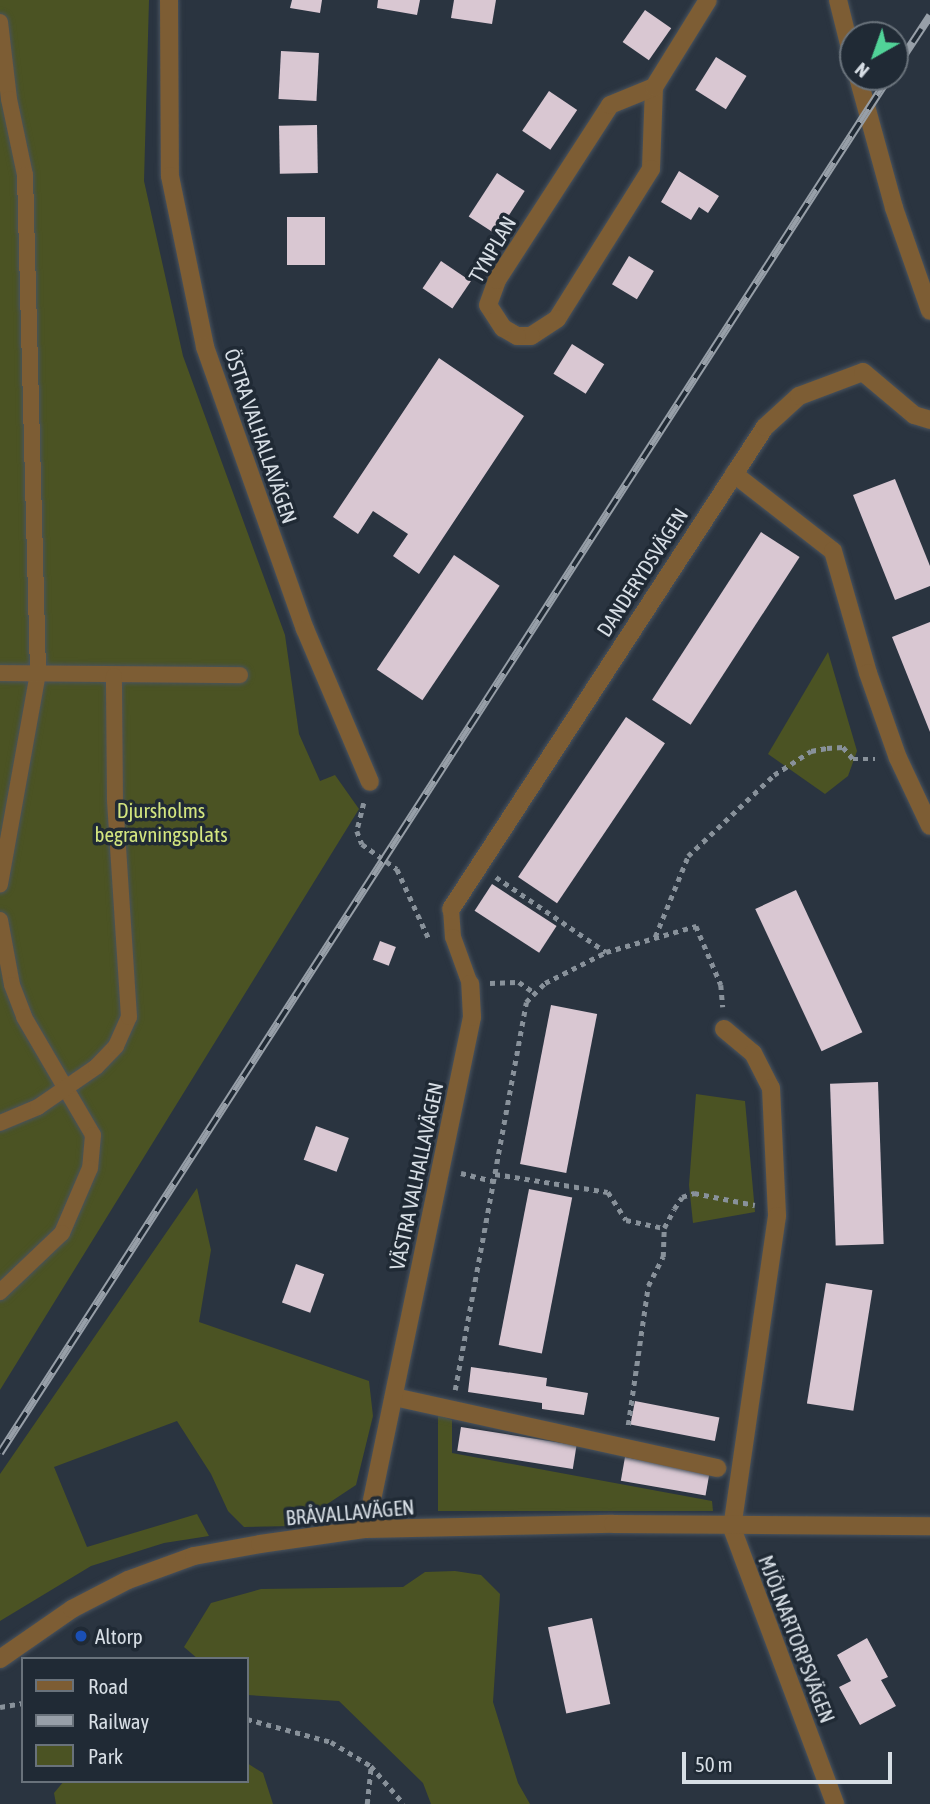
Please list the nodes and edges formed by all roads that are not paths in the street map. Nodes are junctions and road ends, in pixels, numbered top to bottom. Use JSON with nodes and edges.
{"nodes":[{"id":1,"x":169,"y":0,"type":"edge"},
{"id":2,"x":708,"y":0,"type":"edge"},
{"id":3,"x":831,"y":0,"type":"edge"},
{"id":4,"x":838,"y":0,"type":"edge"},
{"id":5,"x":843,"y":21,"type":"edge"},
{"id":6,"x":0,"y":22,"type":"edge"},
{"id":7,"x":654,"y":88,"type":"junction"},
{"id":8,"x":862,"y":91,"type":"edge"},
{"id":9,"x":930,"y":311,"type":"edge"},
{"id":10,"x":930,"y":420,"type":"edge"},
{"id":11,"x":734,"y":474,"type":"junction"},
{"id":12,"x":0,"y":673,"type":"edge"},
{"id":13,"x":38,"y":673,"type":"junction"},
{"id":14,"x":240,"y":675,"type":"dead end"},
{"id":15,"x":114,"y":676,"type":"junction"},
{"id":16,"x":370,"y":782,"type":"road end"},
{"id":17,"x":930,"y":825,"type":"edge"},
{"id":18,"x":0,"y":884,"type":"edge"},
{"id":19,"x":451,"y":909,"type":"joint"},
{"id":20,"x":0,"y":920,"type":"edge"},
{"id":21,"x":470,"y":984,"type":"joint"},
{"id":22,"x":724,"y":1029,"type":"road end"},
{"id":23,"x":68,"y":1089,"type":"junction"},
{"id":24,"x":0,"y":1124,"type":"edge"},
{"id":25,"x":0,"y":1292,"type":"edge"},
{"id":26,"x":394,"y":1397,"type":"junction"},
{"id":27,"x":717,"y":1468,"type":"dead end"},
{"id":28,"x":930,"y":1526,"type":"edge"},
{"id":29,"x":732,"y":1528,"type":"junction"},
{"id":30,"x":366,"y":1530,"type":"junction"},
{"id":31,"x":0,"y":1659,"type":"edge"},
{"id":32,"x":835,"y":1804,"type":"edge"}],
"edges":[{"from":1,"to":16,"type":"street","name":"ÖSTRA VALHALLAVÄGEN"},
{"from":2,"to":7,"type":"street","name":"TYNPLAN"},
{"from":3,"to":4,"type":"street"},
{"from":4,"to":5,"type":"street"},
{"from":6,"to":13,"type":"lane"},
{"from":7,"to":7,"type":"street","name":"TYNPLAN"},
{"from":8,"to":9,"type":"street"},
{"from":10,"to":11,"type":"street","name":"DANDERYDSVÄGEN"},
{"from":11,"to":17,"type":"street"},
{"from":11,"to":19,"type":"street","name":"DANDERYDSVÄGEN"},
{"from":12,"to":13,"type":"lane"},
{"from":13,"to":15,"type":"lane"},
{"from":13,"to":18,"type":"lane"},
{"from":14,"to":15,"type":"lane"},
{"from":15,"to":23,"type":"lane"},
{"from":19,"to":21,"type":"lane"},
{"from":20,"to":23,"type":"lane"},
{"from":21,"to":26,"type":"street","name":"VÄSTRA VALHALLAVÄGEN"},
{"from":22,"to":29,"type":"street"},
{"from":23,"to":24,"type":"lane"},
{"from":23,"to":25,"type":"lane"},
{"from":26,"to":27,"type":"street"},
{"from":26,"to":30,"type":"street","name":"VÄSTRA VALHALLAVÄGEN"},
{"from":28,"to":29,"type":"street","name":"BRÅVALLAVÄGEN"},
{"from":29,"to":30,"type":"street","name":"BRÅVALLAVÄGEN"},
{"from":29,"to":32,"type":"street","name":"MJÖLNARTORPSVÄGEN"},
{"from":30,"to":31,"type":"street","name":"BRÅVALLAVÄGEN"}]}
